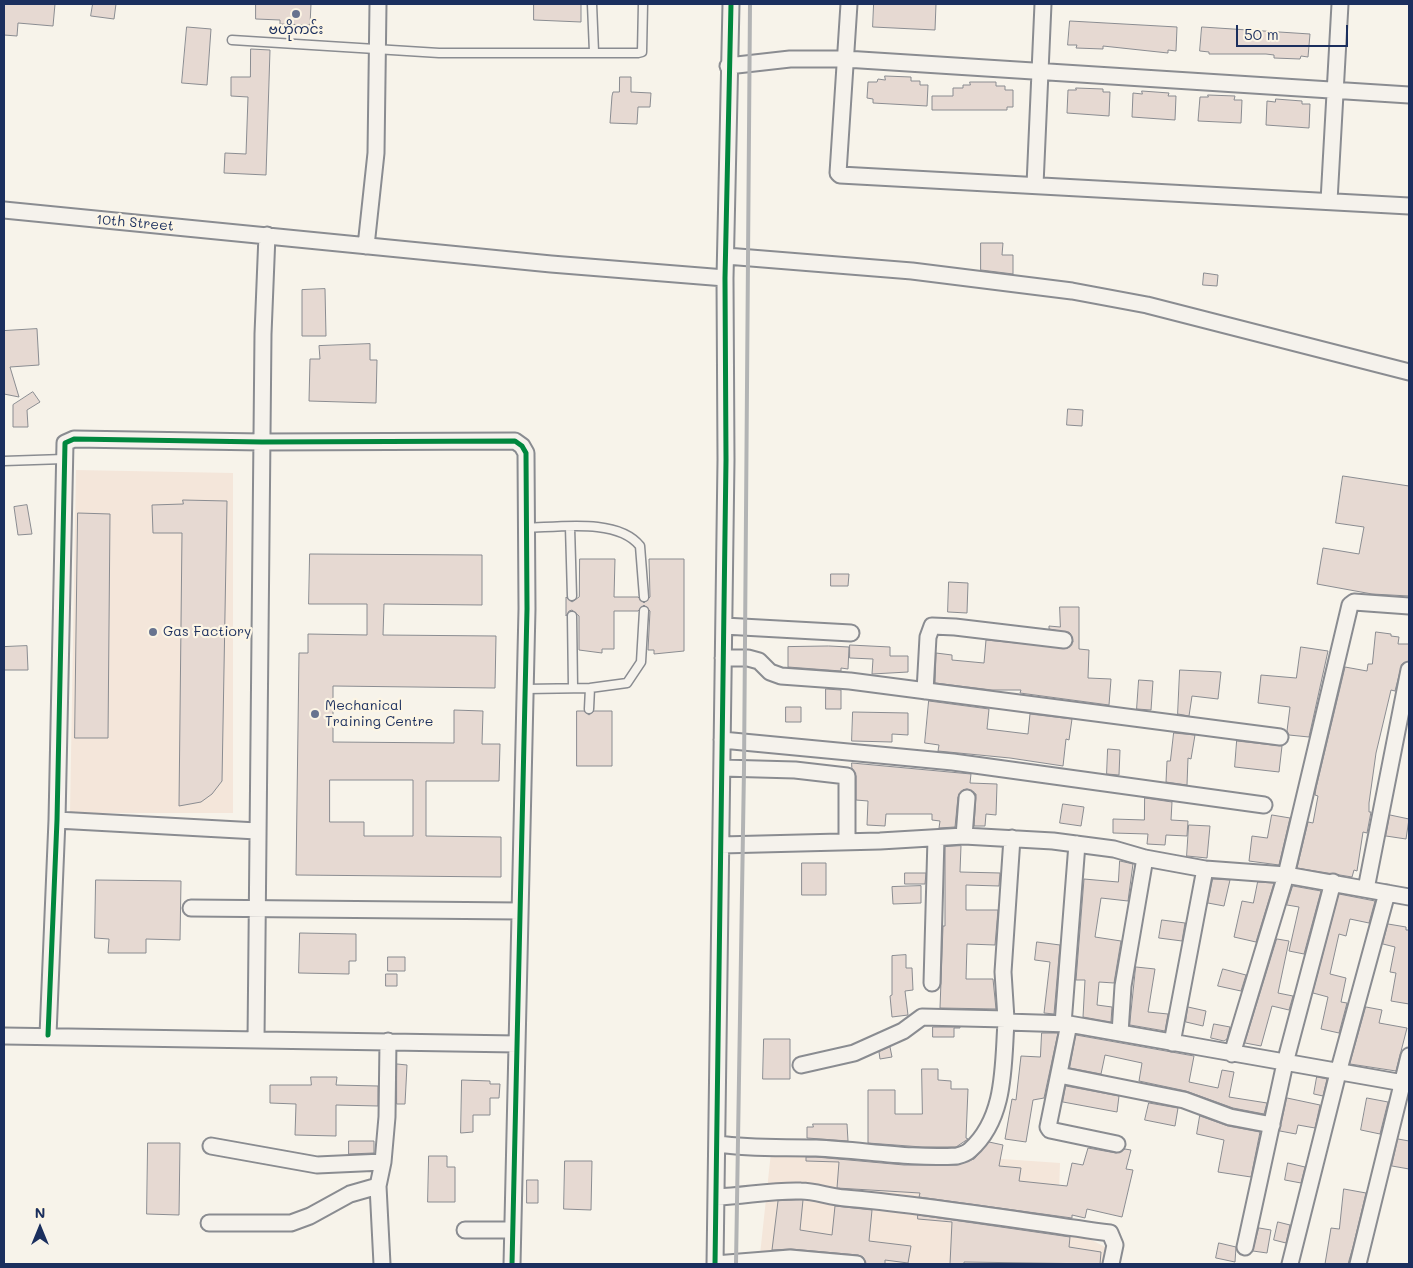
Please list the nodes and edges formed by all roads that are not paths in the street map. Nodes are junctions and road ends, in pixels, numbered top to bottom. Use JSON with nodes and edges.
{"nodes":[{"id":1,"x":378,"y":4,"type":"edge"},
{"id":2,"x":592,"y":4,"type":"edge"},
{"id":3,"x":643,"y":4,"type":"edge"},
{"id":4,"x":731,"y":4,"type":"edge"},
{"id":5,"x":849,"y":4,"type":"edge"},
{"id":6,"x":1043,"y":4,"type":"edge"},
{"id":7,"x":1340,"y":4,"type":"edge"},
{"id":8,"x":232,"y":40,"type":"dead end"},
{"id":9,"x":377,"y":51,"type":"junction"},
{"id":10,"x":594,"y":52,"type":"junction"},
{"id":11,"x":845,"y":59,"type":"junction"},
{"id":12,"x":728,"y":66,"type":"junction"},
{"id":13,"x":1040,"y":73,"type":"junction"},
{"id":14,"x":1336,"y":90,"type":"junction"},
{"id":15,"x":1409,"y":95,"type":"edge"},
{"id":16,"x":1035,"y":185,"type":"junction"},
{"id":17,"x":1329,"y":201,"type":"junction"},
{"id":18,"x":1409,"y":206,"type":"edge"},
{"id":19,"x":4,"y":210,"type":"edge"},
{"id":20,"x":266,"y":235,"type":"junction"},
{"id":21,"x":366,"y":246,"type":"junction"},
{"id":22,"x":726,"y":256,"type":"junction"},
{"id":23,"x":725,"y":278,"type":"junction"},
{"id":24,"x":1409,"y":372,"type":"edge"},
{"id":25,"x":262,"y":442,"type":"junction"},
{"id":26,"x":64,"y":460,"type":"junction"},
{"id":27,"x":4,"y":461,"type":"edge"},
{"id":28,"x":570,"y":527,"type":"junction"},
{"id":29,"x":527,"y":528,"type":"junction"},
{"id":30,"x":572,"y":596,"type":"dead end"},
{"id":31,"x":644,"y":597,"type":"dead end"},
{"id":32,"x":1409,"y":606,"type":"edge"},
{"id":33,"x":644,"y":611,"type":"dead end"},
{"id":34,"x":572,"y":616,"type":"dead end"},
{"id":35,"x":724,"y":626,"type":"junction"},
{"id":36,"x":851,"y":633,"type":"dead end"},
{"id":37,"x":1064,"y":640,"type":"dead end"},
{"id":38,"x":723,"y":658,"type":"junction"},
{"id":39,"x":1409,"y":670,"type":"edge"},
{"id":40,"x":574,"y":687,"type":"junction"},
{"id":41,"x":590,"y":688,"type":"junction"},
{"id":42,"x":525,"y":689,"type":"junction"},
{"id":43,"x":925,"y":691,"type":"junction"},
{"id":44,"x":589,"y":709,"type":"dead end"},
{"id":45,"x":1280,"y":737,"type":"dead end"},
{"id":46,"x":722,"y":740,"type":"junction"},
{"id":47,"x":848,"y":753,"type":"junction"},
{"id":48,"x":722,"y":768,"type":"junction"},
{"id":49,"x":847,"y":776,"type":"junction"},
{"id":50,"x":967,"y":798,"type":"dead end"},
{"id":51,"x":1264,"y":805,"type":"dead end"},
{"id":52,"x":57,"y":820,"type":"junction"},
{"id":53,"x":257,"y":831,"type":"junction"},
{"id":54,"x":964,"y":836,"type":"junction"},
{"id":55,"x":936,"y":838,"type":"junction"},
{"id":56,"x":1012,"y":838,"type":"junction"},
{"id":57,"x":846,"y":842,"type":"junction"},
{"id":58,"x":1077,"y":844,"type":"junction"},
{"id":59,"x":721,"y":845,"type":"junction"},
{"id":60,"x":1145,"y":858,"type":"junction"},
{"id":61,"x":1205,"y":868,"type":"junction"},
{"id":62,"x":1286,"y":875,"type":"junction"},
{"id":63,"x":1333,"y":882,"type":"junction"},
{"id":64,"x":1366,"y":889,"type":"junction"},
{"id":65,"x":1387,"y":893,"type":"junction"},
{"id":66,"x":1409,"y":897,"type":"edge"},
{"id":67,"x":191,"y":908,"type":"dead end"},
{"id":68,"x":258,"y":909,"type":"junction"},
{"id":69,"x":520,"y":911,"type":"junction"},
{"id":70,"x":932,"y":983,"type":"dead end"},
{"id":71,"x":1006,"y":1020,"type":"junction"},
{"id":72,"x":1066,"y":1024,"type":"junction"},
{"id":73,"x":1120,"y":1033,"type":"junction"},
{"id":74,"x":48,"y":1035,"type":"junction"},
{"id":75,"x":4,"y":1036,"type":"edge"},
{"id":76,"x":256,"y":1040,"type":"junction"},
{"id":77,"x":388,"y":1041,"type":"junction"},
{"id":78,"x":1172,"y":1043,"type":"junction"},
{"id":79,"x":517,"y":1044,"type":"junction"},
{"id":80,"x":1232,"y":1054,"type":"junction"},
{"id":81,"x":1409,"y":1056,"type":"edge"},
{"id":82,"x":1285,"y":1063,"type":"junction"},
{"id":83,"x":801,"y":1065,"type":"dead end"},
{"id":84,"x":1338,"y":1073,"type":"junction"},
{"id":85,"x":1059,"y":1075,"type":"junction"},
{"id":86,"x":1406,"y":1083,"type":"edge"},
{"id":87,"x":1272,"y":1125,"type":"junction"},
{"id":88,"x":718,"y":1144,"type":"junction"},
{"id":89,"x":1117,"y":1144,"type":"dead end"},
{"id":90,"x":211,"y":1146,"type":"dead end"},
{"id":91,"x":383,"y":1162,"type":"junction"},
{"id":92,"x":378,"y":1186,"type":"junction"},
{"id":93,"x":717,"y":1197,"type":"junction"},
{"id":94,"x":209,"y":1223,"type":"dead end"},
{"id":95,"x":465,"y":1230,"type":"dead end"},
{"id":96,"x":512,"y":1230,"type":"junction"},
{"id":97,"x":1245,"y":1247,"type":"dead end"},
{"id":98,"x":382,"y":1264,"type":"edge"},
{"id":99,"x":512,"y":1264,"type":"edge"},
{"id":100,"x":715,"y":1264,"type":"edge"},
{"id":101,"x":857,"y":1264,"type":"edge"},
{"id":102,"x":1111,"y":1264,"type":"edge"},
{"id":103,"x":1290,"y":1264,"type":"edge"},
{"id":104,"x":1358,"y":1264,"type":"edge"}],
"edges":[{"from":1,"to":9,"type":"street"},
{"from":2,"to":10,"type":"lane"},
{"from":3,"to":10,"type":"lane"},
{"from":4,"to":12,"type":"street"},
{"from":5,"to":11,"type":"street"},
{"from":6,"to":13,"type":"street"},
{"from":7,"to":14,"type":"street"},
{"from":8,"to":9,"type":"lane"},
{"from":9,"to":10,"type":"lane"},
{"from":9,"to":21,"type":"street"},
{"from":11,"to":12,"type":"street"},
{"from":11,"to":13,"type":"street"},
{"from":11,"to":16,"type":"street"},
{"from":12,"to":22,"type":"street"},
{"from":13,"to":14,"type":"street"},
{"from":13,"to":16,"type":"street"},
{"from":14,"to":15,"type":"street"},
{"from":14,"to":17,"type":"street"},
{"from":16,"to":17,"type":"street"},
{"from":17,"to":18,"type":"street"},
{"from":19,"to":20,"type":"street","name":"10th Street"},
{"from":20,"to":21,"type":"street","name":"10th Street"},
{"from":20,"to":25,"type":"street"},
{"from":21,"to":23,"type":"street","name":"10th Street"},
{"from":22,"to":23,"type":"street"},
{"from":22,"to":24,"type":"street"},
{"from":23,"to":35,"type":"street"},
{"from":25,"to":26,"type":"street"},
{"from":25,"to":29,"type":"street"},
{"from":25,"to":53,"type":"street"},
{"from":26,"to":27,"type":"lane"},
{"from":26,"to":52,"type":"street"},
{"from":28,"to":29,"type":"lane"},
{"from":28,"to":30,"type":"lane"},
{"from":28,"to":31,"type":"lane"},
{"from":29,"to":42,"type":"street"},
{"from":32,"to":62,"type":"street"},
{"from":33,"to":41,"type":"lane"},
{"from":34,"to":40,"type":"lane"},
{"from":35,"to":36,"type":"street"},
{"from":35,"to":38,"type":"street"},
{"from":37,"to":43,"type":"street"},
{"from":38,"to":43,"type":"street"},
{"from":38,"to":46,"type":"street"},
{"from":39,"to":64,"type":"street"},
{"from":40,"to":41,"type":"lane"},
{"from":40,"to":42,"type":"lane"},
{"from":41,"to":44,"type":"lane"},
{"from":42,"to":69,"type":"street"},
{"from":43,"to":45,"type":"street"},
{"from":46,"to":47,"type":"street"},
{"from":46,"to":48,"type":"street"},
{"from":47,"to":49,"type":"street"},
{"from":47,"to":51,"type":"street"},
{"from":48,"to":49,"type":"street"},
{"from":48,"to":59,"type":"street"},
{"from":49,"to":57,"type":"street"},
{"from":50,"to":54,"type":"street"},
{"from":52,"to":53,"type":"street"},
{"from":52,"to":74,"type":"street"},
{"from":53,"to":68,"type":"street"},
{"from":54,"to":55,"type":"street"},
{"from":54,"to":56,"type":"street"},
{"from":55,"to":57,"type":"street"},
{"from":55,"to":70,"type":"street"},
{"from":56,"to":58,"type":"street"},
{"from":56,"to":71,"type":"street"},
{"from":57,"to":59,"type":"street"},
{"from":58,"to":60,"type":"street"},
{"from":58,"to":72,"type":"street"},
{"from":59,"to":88,"type":"street"},
{"from":60,"to":61,"type":"street"},
{"from":60,"to":73,"type":"street"},
{"from":61,"to":62,"type":"street"},
{"from":61,"to":78,"type":"street"},
{"from":62,"to":63,"type":"street"},
{"from":62,"to":80,"type":"street"},
{"from":63,"to":64,"type":"street"},
{"from":63,"to":82,"type":"street"},
{"from":64,"to":65,"type":"street"},
{"from":65,"to":66,"type":"street"},
{"from":65,"to":84,"type":"street"},
{"from":67,"to":68,"type":"street"},
{"from":68,"to":69,"type":"street"},
{"from":68,"to":76,"type":"street"},
{"from":69,"to":79,"type":"street"},
{"from":71,"to":72,"type":"street"},
{"from":71,"to":83,"type":"street"},
{"from":71,"to":88,"type":"street"},
{"from":72,"to":73,"type":"street"},
{"from":72,"to":85,"type":"street"},
{"from":73,"to":78,"type":"street"},
{"from":74,"to":75,"type":"street"},
{"from":74,"to":76,"type":"street"},
{"from":76,"to":77,"type":"street"},
{"from":77,"to":79,"type":"street"},
{"from":77,"to":91,"type":"street"},
{"from":78,"to":80,"type":"street"},
{"from":79,"to":96,"type":"street"},
{"from":80,"to":82,"type":"street"},
{"from":81,"to":86,"type":"street"},
{"from":82,"to":84,"type":"street"},
{"from":82,"to":87,"type":"street"},
{"from":84,"to":86,"type":"street"},
{"from":84,"to":103,"type":"street"},
{"from":85,"to":87,"type":"street"},
{"from":85,"to":89,"type":"street"},
{"from":86,"to":104,"type":"street"},
{"from":87,"to":97,"type":"street"},
{"from":88,"to":93,"type":"street"},
{"from":90,"to":91,"type":"street"},
{"from":91,"to":92,"type":"street"},
{"from":92,"to":94,"type":"street"},
{"from":92,"to":98,"type":"street"},
{"from":93,"to":100,"type":"street"},
{"from":93,"to":102,"type":"street"},
{"from":95,"to":96,"type":"street"},
{"from":96,"to":99,"type":"street"},
{"from":100,"to":101,"type":"street"}]}
